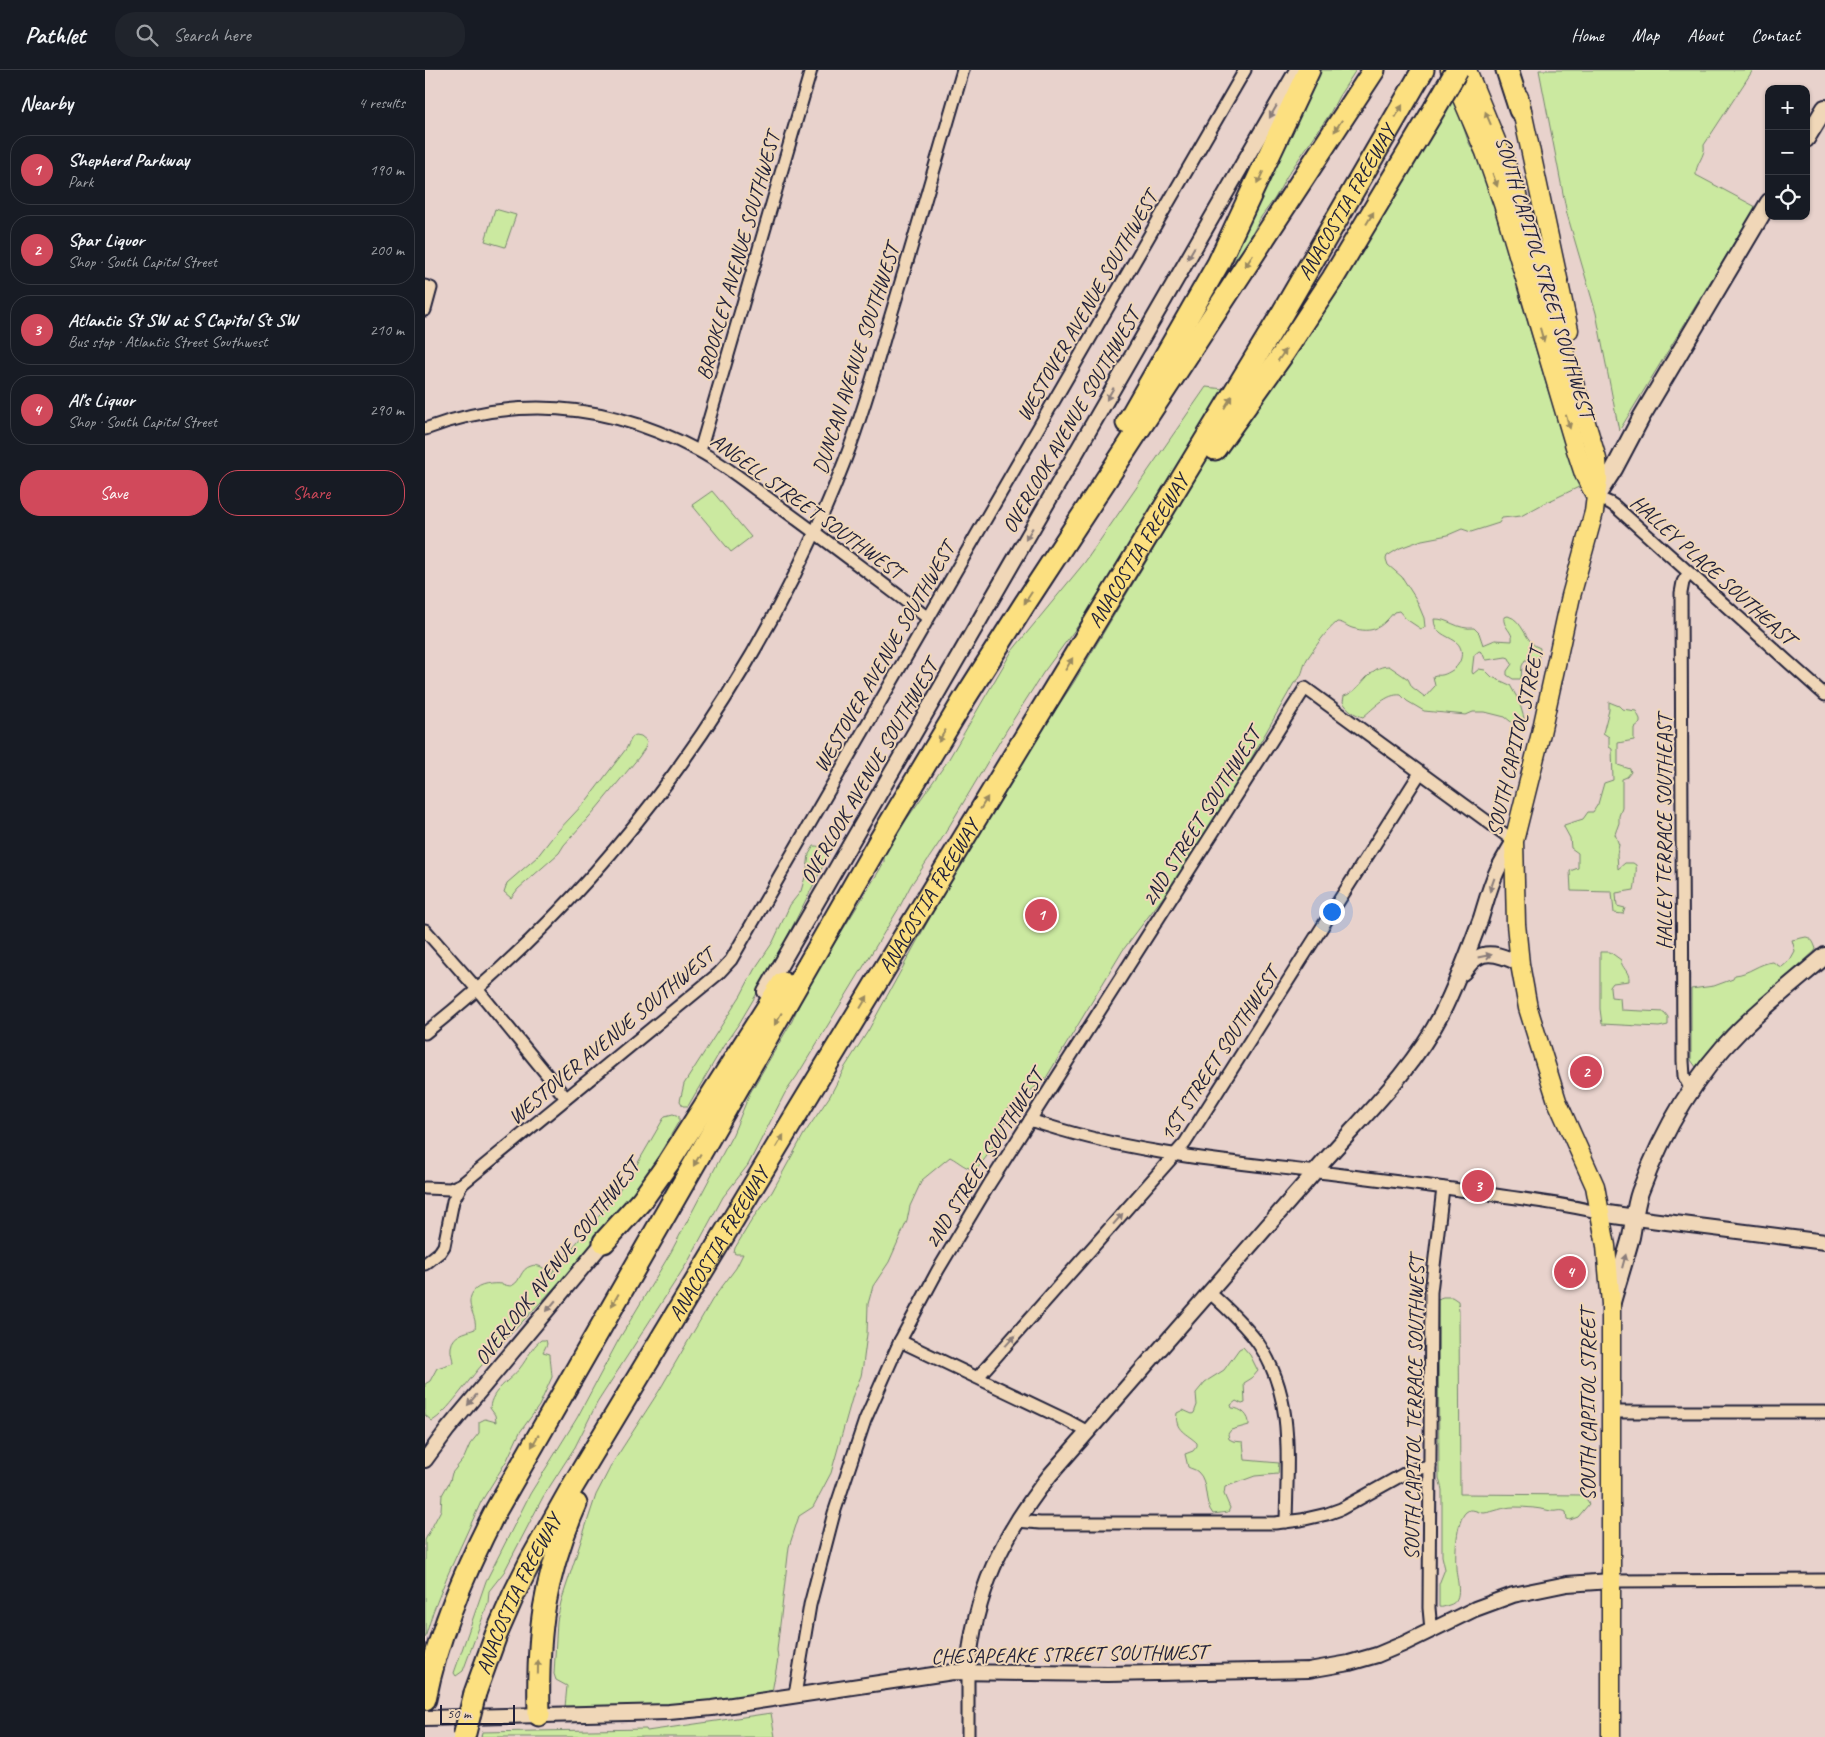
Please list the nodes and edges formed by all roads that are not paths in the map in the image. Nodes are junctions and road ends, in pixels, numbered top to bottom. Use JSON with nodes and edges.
{"nodes":[{"id":1,"x":811,"y":70,"type":"edge"},
{"id":2,"x":963,"y":70,"type":"edge"},
{"id":3,"x":1297,"y":70,"type":"edge"},
{"id":4,"x":1309,"y":70,"type":"edge"},
{"id":5,"x":1374,"y":70,"type":"edge"},
{"id":6,"x":1423,"y":70,"type":"edge"},
{"id":7,"x":1450,"y":70,"type":"edge"},
{"id":8,"x":1457,"y":70,"type":"edge"},
{"id":9,"x":1467,"y":70,"type":"edge"},
{"id":10,"x":1507,"y":70,"type":"edge"},
{"id":11,"x":1515,"y":70,"type":"edge"},
{"id":12,"x":1242,"y":71,"type":"edge"},
{"id":13,"x":1825,"y":109,"type":"edge"},
{"id":14,"x":1520,"y":110,"type":"junction"},
{"id":15,"x":1810,"y":133,"type":"edge"},
{"id":16,"x":1765,"y":209,"type":"edge"},
{"id":17,"x":425,"y":286,"type":"edge"},
{"id":18,"x":425,"y":310,"type":"edge"},
{"id":19,"x":1579,"y":398,"type":"junction"},
{"id":20,"x":425,"y":429,"type":"edge"},
{"id":21,"x":700,"y":451,"type":"junction"},
{"id":22,"x":1596,"y":497,"type":"junction"},
{"id":23,"x":814,"y":531,"type":"junction"},
{"id":24,"x":1065,"y":543,"type":"junction"},
{"id":25,"x":1688,"y":574,"type":"junction"},
{"id":26,"x":1112,"y":593,"type":"junction"},
{"id":27,"x":928,"y":618,"type":"junction"},
{"id":28,"x":1825,"y":694,"type":"edge"},
{"id":29,"x":1421,"y":773,"type":"junction"},
{"id":30,"x":880,"y":840,"type":"junction"},
{"id":31,"x":1514,"y":841,"type":"junction"},
{"id":32,"x":425,"y":930,"type":"edge"},
{"id":33,"x":1825,"y":956,"type":"edge"},
{"id":34,"x":1520,"y":964,"type":"junction"},
{"id":35,"x":1458,"y":980,"type":"junction"},
{"id":36,"x":477,"y":990,"type":"junction"},
{"id":37,"x":425,"y":1033,"type":"edge"},
{"id":38,"x":1691,"y":1090,"type":"junction"},
{"id":39,"x":566,"y":1098,"type":"junction"},
{"id":40,"x":1030,"y":1120,"type":"junction"},
{"id":41,"x":1175,"y":1155,"type":"junction"},
{"id":42,"x":1315,"y":1172,"type":"junction"},
{"id":43,"x":462,"y":1184,"type":"junction"},
{"id":44,"x":425,"y":1188,"type":"edge"},
{"id":45,"x":1443,"y":1188,"type":"junction"},
{"id":46,"x":1601,"y":1214,"type":"junction"},
{"id":47,"x":1635,"y":1218,"type":"junction"},
{"id":48,"x":604,"y":1242,"type":"junction"},
{"id":49,"x":1825,"y":1242,"type":"edge"},
{"id":50,"x":425,"y":1264,"type":"edge"},
{"id":51,"x":1210,"y":1293,"type":"junction"},
{"id":52,"x":1611,"y":1304,"type":"junction"},
{"id":53,"x":900,"y":1341,"type":"junction"},
{"id":54,"x":647,"y":1363,"type":"junction"},
{"id":55,"x":978,"y":1377,"type":"junction"},
{"id":56,"x":1611,"y":1412,"type":"junction"},
{"id":57,"x":1825,"y":1412,"type":"edge"},
{"id":58,"x":447,"y":1430,"type":"junction"},
{"id":59,"x":1088,"y":1432,"type":"junction"},
{"id":60,"x":425,"y":1441,"type":"edge"},
{"id":61,"x":425,"y":1460,"type":"edge"},
{"id":62,"x":1430,"y":1466,"type":"junction"},
{"id":63,"x":1017,"y":1521,"type":"junction"},
{"id":64,"x":1286,"y":1522,"type":"junction"},
{"id":65,"x":1825,"y":1580,"type":"edge"},
{"id":66,"x":1611,"y":1581,"type":"junction"},
{"id":67,"x":1431,"y":1630,"type":"junction"},
{"id":68,"x":968,"y":1672,"type":"junction"},
{"id":69,"x":795,"y":1695,"type":"junction"},
{"id":70,"x":425,"y":1697,"type":"edge"},
{"id":71,"x":539,"y":1715,"type":"junction"},
{"id":72,"x":425,"y":1718,"type":"edge"},
{"id":73,"x":464,"y":1737,"type":"edge"},
{"id":74,"x":968,"y":1737,"type":"edge"},
{"id":75,"x":1611,"y":1737,"type":"edge"}],
"edges":[{"from":1,"to":21,"type":"street","name":"BROOKLEY AVENUE SOUTHWEST"},
{"from":2,"to":23,"type":"street","name":"DUNCAN AVENUE SOUTHWEST"},
{"from":3,"to":48,"type":"street","name":"OVERLOOK AVENUE SOUTHWEST","one_way":true},
{"from":4,"to":24,"type":"highway","one_way":true},
{"from":5,"to":24,"type":"highway","name":"ANACOSTIA FREEWAY","one_way":true},
{"from":26,"to":6,"type":"highway","name":"ANACOSTIA FREEWAY","one_way":true},
{"from":7,"to":22,"type":"main road","name":"SOUTH CAPITOL STREET SOUTHWEST","one_way":true},
{"from":26,"to":8,"type":"highway","one_way":true,"bridge":true},
{"from":19,"to":9,"type":"main road","one_way":true},
{"from":10,"to":14,"type":"highway"},
{"from":11,"to":14,"type":"main road"},
{"from":12,"to":27,"type":"street","name":"WESTOVER AVENUE SOUTHWEST"},
{"from":13,"to":15,"type":"main road"},
{"from":14,"to":19,"type":"main road"},
{"from":16,"to":22,"type":"main road"},
{"from":17,"to":18,"type":"street"},
{"from":19,"to":22,"type":"main road","name":"SOUTH CAPITOL STREET"},
{"from":20,"to":21,"type":"street","name":"ANGELL STREET SOUTHWEST"},
{"from":21,"to":23,"type":"street","name":"ANGELL STREET SOUTHWEST"},
{"from":22,"to":25,"type":"street","name":"HALLEY PLACE SOUTHEAST"},
{"from":22,"to":31,"type":"main road","name":"SOUTH CAPITOL STREET"},
{"from":23,"to":27,"type":"street","name":"ANGELL STREET SOUTHWEST"},
{"from":23,"to":36,"type":"street","name":"DUNCAN AVENUE SOUTHWEST"},
{"from":24,"to":30,"type":"highway","name":"ANACOSTIA FREEWAY","one_way":true},
{"from":25,"to":28,"type":"street","name":"HALLEY PLACE SOUTHEAST"},
{"from":25,"to":38,"type":"street","name":"HALLEY TERRACE SOUTHEAST"},
{"from":54,"to":26,"type":"highway","name":"ANACOSTIA FREEWAY","one_way":true},
{"from":27,"to":39,"type":"street","name":"WESTOVER AVENUE SOUTHWEST"},
{"from":29,"to":31,"type":"street"},
{"from":29,"to":40,"type":"street","name":"2ND STREET SOUTHWEST"},
{"from":29,"to":41,"type":"street","name":"1ST STREET SOUTHWEST"},
{"from":30,"to":48,"type":"highway"},
{"from":30,"to":70,"type":"highway","name":"ANACOSTIA FREEWAY","one_way":true},
{"from":31,"to":34,"type":"main road","name":"SOUTH CAPITOL STREET"},
{"from":31,"to":35,"type":"street","one_way":true},
{"from":32,"to":36,"type":"street"},
{"from":33,"to":38,"type":"main road"},
{"from":35,"to":34,"type":"street","one_way":true},
{"from":34,"to":46,"type":"main road","name":"SOUTH CAPITOL STREET"},
{"from":35,"to":42,"type":"street"},
{"from":36,"to":37,"type":"street","name":"DUNCAN AVENUE SOUTHWEST"},
{"from":36,"to":39,"type":"street"},
{"from":38,"to":47,"type":"main road"},
{"from":39,"to":43,"type":"street","name":"WESTOVER AVENUE SOUTHWEST"},
{"from":40,"to":41,"type":"street"},
{"from":40,"to":53,"type":"street","name":"2ND STREET SOUTHWEST"},
{"from":41,"to":42,"type":"street"},
{"from":55,"to":41,"type":"street","name":"1ST STREET SOUTHWEST","one_way":true},
{"from":42,"to":45,"type":"street"},
{"from":42,"to":51,"type":"street"},
{"from":43,"to":44,"type":"street","name":"WESTOVER AVENUE SOUTHWEST"},
{"from":43,"to":50,"type":"street","name":"WESTOVER AVENUE SOUTHWEST"},
{"from":45,"to":46,"type":"street"},
{"from":45,"to":62,"type":"street","name":"SOUTH CAPITOL TERRACE SOUTHWEST"},
{"from":46,"to":47,"type":"main road"},
{"from":46,"to":52,"type":"main road","name":"SOUTH CAPITOL STREET"},
{"from":47,"to":49,"type":"street"},
{"from":52,"to":47,"type":"main road","one_way":true},
{"from":48,"to":58,"type":"street","name":"OVERLOOK AVENUE SOUTHWEST","one_way":true},
{"from":51,"to":59,"type":"street"},
{"from":51,"to":64,"type":"street"},
{"from":52,"to":56,"type":"main road","name":"SOUTH CAPITOL STREET"},
{"from":53,"to":55,"type":"street"},
{"from":53,"to":69,"type":"street","name":"2ND STREET SOUTHWEST"},
{"from":71,"to":54,"type":"highway","one_way":true},
{"from":54,"to":73,"type":"highway","name":"ANACOSTIA FREEWAY","bridge":true},
{"from":55,"to":59,"type":"street"},
{"from":56,"to":57,"type":"street"},
{"from":56,"to":66,"type":"main road","name":"SOUTH CAPITOL STREET"},
{"from":58,"to":60,"type":"street"},
{"from":58,"to":61,"type":"street","name":"OVERLOOK AVENUE SOUTHWEST"},
{"from":59,"to":63,"type":"street"},
{"from":62,"to":64,"type":"street"},
{"from":62,"to":67,"type":"street","name":"SOUTH CAPITOL TERRACE SOUTHWEST"},
{"from":63,"to":64,"type":"street"},
{"from":63,"to":68,"type":"street"},
{"from":65,"to":66,"type":"street"},
{"from":66,"to":67,"type":"street","name":"CHESAPEAKE STREET SOUTHWEST"},
{"from":66,"to":75,"type":"main road","name":"SOUTH CAPITOL STREET"},
{"from":67,"to":68,"type":"street","name":"CHESAPEAKE STREET SOUTHWEST"},
{"from":68,"to":69,"type":"street","name":"CHESAPEAKE STREET SOUTHWEST"},
{"from":68,"to":74,"type":"street"},
{"from":69,"to":71,"type":"street","name":"CHESAPEAKE STREET SOUTHWEST"},
{"from":71,"to":72,"type":"street","name":"CHESAPEAKE STREET SOUTHWEST"}]}
